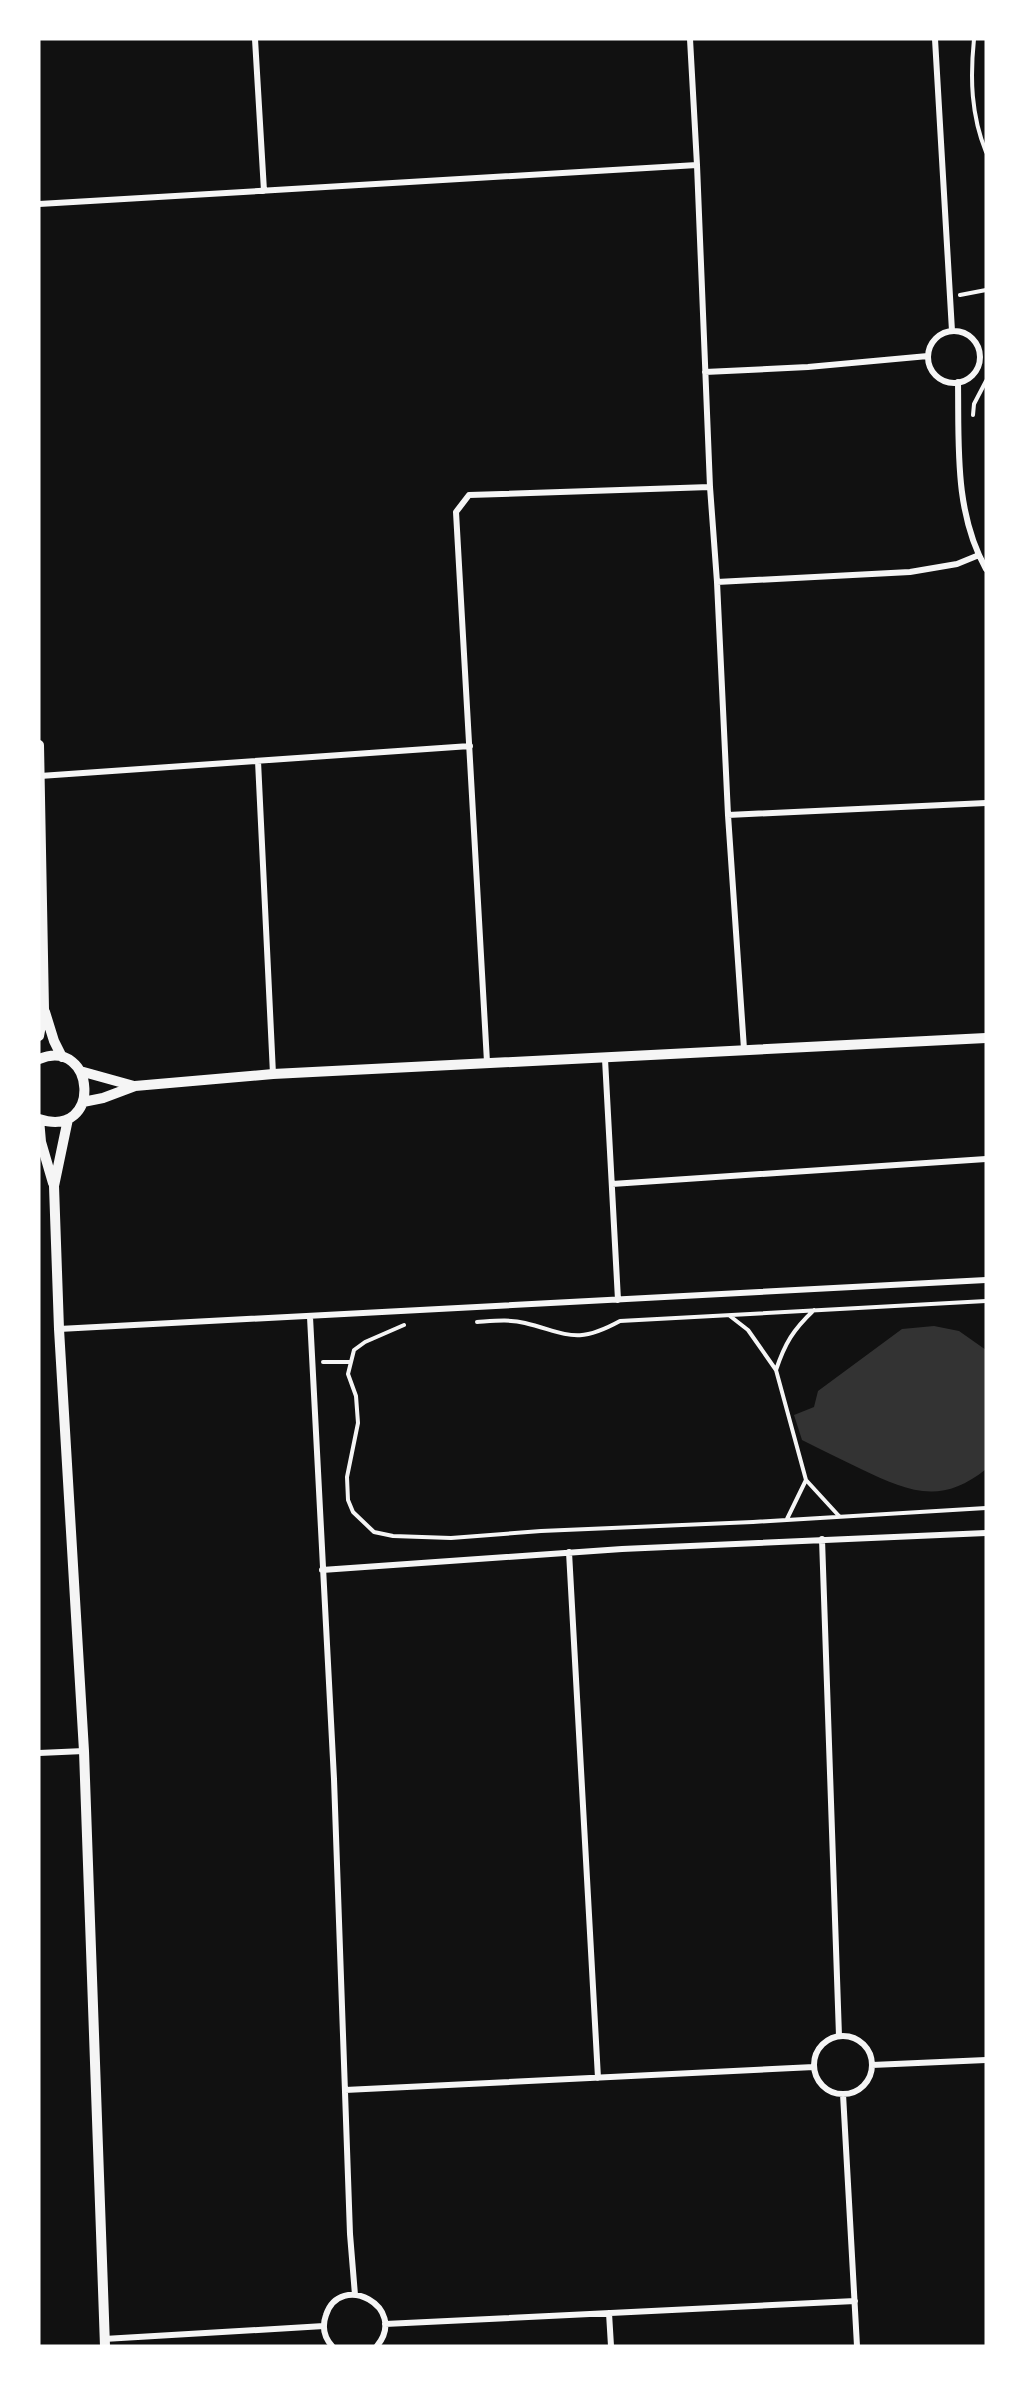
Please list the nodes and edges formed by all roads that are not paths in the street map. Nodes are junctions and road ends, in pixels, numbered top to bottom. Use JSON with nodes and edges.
{"nodes":[{"id":1,"x":255,"y":39,"type":"edge"},
{"id":2,"x":690,"y":39,"type":"edge"},
{"id":3,"x":935,"y":39,"type":"edge"},
{"id":4,"x":698,"y":165,"type":"junction"},
{"id":5,"x":264,"y":191,"type":"junction"},
{"id":6,"x":39,"y":204,"type":"edge"},
{"id":7,"x":952,"y":331,"type":"junction"},
{"id":8,"x":982,"y":353,"type":"edge"},
{"id":9,"x":928,"y":356,"type":"junction"},
{"id":10,"x":705,"y":372,"type":"junction"},
{"id":11,"x":958,"y":382,"type":"junction"},
{"id":12,"x":710,"y":487,"type":"junction"},
{"id":13,"x":979,"y":555,"type":"junction"},
{"id":14,"x":986,"y":569,"type":"edge"},
{"id":15,"x":717,"y":582,"type":"junction"},
{"id":16,"x":39,"y":745,"type":"edge"},
{"id":17,"x":470,"y":746,"type":"junction"},
{"id":18,"x":258,"y":761,"type":"junction"},
{"id":19,"x":40,"y":776,"type":"junction"},
{"id":20,"x":986,"y":803,"type":"edge"},
{"id":21,"x":728,"y":815,"type":"junction"},
{"id":22,"x":44,"y":1009,"type":"junction"},
{"id":23,"x":39,"y":1036,"type":"edge"},
{"id":24,"x":986,"y":1038,"type":"edge"},
{"id":25,"x":744,"y":1049,"type":"junction"},
{"id":26,"x":62,"y":1058,"type":"junction"},
{"id":27,"x":39,"y":1059,"type":"edge"},
{"id":28,"x":605,"y":1059,"type":"junction"},
{"id":29,"x":487,"y":1062,"type":"junction"},
{"id":30,"x":80,"y":1071,"type":"junction"},
{"id":31,"x":273,"y":1074,"type":"junction"},
{"id":32,"x":135,"y":1086,"type":"junction"},
{"id":33,"x":83,"y":1102,"type":"junction"},
{"id":34,"x":39,"y":1119,"type":"edge"},
{"id":35,"x":68,"y":1119,"type":"junction"},
{"id":36,"x":986,"y":1159,"type":"edge"},
{"id":37,"x":612,"y":1184,"type":"junction"},
{"id":38,"x":54,"y":1186,"type":"junction"},
{"id":39,"x":986,"y":1280,"type":"edge"},
{"id":40,"x":618,"y":1300,"type":"junction"},
{"id":41,"x":310,"y":1317,"type":"junction"},
{"id":42,"x":59,"y":1329,"type":"junction"},
{"id":43,"x":986,"y":1533,"type":"edge"},
{"id":44,"x":822,"y":1539,"type":"junction"},
{"id":45,"x":569,"y":1552,"type":"junction"},
{"id":46,"x":322,"y":1570,"type":"junction"},
{"id":47,"x":84,"y":1751,"type":"junction"},
{"id":48,"x":39,"y":1753,"type":"edge"},
{"id":49,"x":839,"y":2036,"type":"junction"},
{"id":50,"x":986,"y":2061,"type":"edge"},
{"id":51,"x":872,"y":2065,"type":"junction"},
{"id":52,"x":814,"y":2067,"type":"junction"},
{"id":53,"x":598,"y":2078,"type":"junction"},
{"id":54,"x":345,"y":2090,"type":"junction"},
{"id":55,"x":843,"y":2094,"type":"junction"},
{"id":56,"x":355,"y":2295,"type":"junction"},
{"id":57,"x":855,"y":2301,"type":"junction"},
{"id":58,"x":609,"y":2313,"type":"junction"},
{"id":59,"x":385,"y":2324,"type":"junction"},
{"id":60,"x":324,"y":2326,"type":"junction"},
{"id":61,"x":105,"y":2343,"type":"edge"},
{"id":62,"x":332,"y":2346,"type":"edge"},
{"id":63,"x":377,"y":2346,"type":"edge"},
{"id":64,"x":611,"y":2346,"type":"edge"},
{"id":65,"x":857,"y":2346,"type":"edge"}],
"edges":[{"from":1,"to":5,"type":"street"},
{"from":2,"to":4,"type":"street"},
{"from":3,"to":7,"type":"street"},
{"from":4,"to":5,"type":"street"},
{"from":4,"to":10,"type":"street"},
{"from":5,"to":6,"type":"street"},
{"from":7,"to":8,"type":"street"},
{"from":7,"to":9,"type":"street"},
{"from":8,"to":11,"type":"street"},
{"from":9,"to":10,"type":"street"},
{"from":9,"to":11,"type":"street"},
{"from":10,"to":12,"type":"street"},
{"from":11,"to":13,"type":"street"},
{"from":12,"to":15,"type":"street"},
{"from":12,"to":17,"type":"street"},
{"from":13,"to":14,"type":"street"},
{"from":13,"to":15,"type":"street"},
{"from":15,"to":21,"type":"street"},
{"from":16,"to":19,"type":"street"},
{"from":17,"to":18,"type":"street"},
{"from":17,"to":29,"type":"street"},
{"from":18,"to":19,"type":"street"},
{"from":18,"to":31,"type":"street"},
{"from":19,"to":22,"type":"street"},
{"from":20,"to":21,"type":"street"},
{"from":21,"to":25,"type":"street"},
{"from":22,"to":23,"type":"street"},
{"from":22,"to":26,"type":"street"},
{"from":24,"to":25,"type":"street"},
{"from":25,"to":28,"type":"street"},
{"from":26,"to":27,"type":"street"},
{"from":26,"to":30,"type":"street"},
{"from":28,"to":29,"type":"street"},
{"from":28,"to":37,"type":"street"},
{"from":29,"to":31,"type":"street"},
{"from":30,"to":32,"type":"street"},
{"from":30,"to":33,"type":"street"},
{"from":31,"to":32,"type":"street"},
{"from":32,"to":33,"type":"street"},
{"from":33,"to":35,"type":"street"},
{"from":34,"to":35,"type":"street"},
{"from":34,"to":38,"type":"street"},
{"from":35,"to":38,"type":"street"},
{"from":36,"to":37,"type":"street"},
{"from":37,"to":40,"type":"street"},
{"from":38,"to":42,"type":"street"},
{"from":39,"to":40,"type":"street"},
{"from":40,"to":41,"type":"street"},
{"from":41,"to":42,"type":"street"},
{"from":41,"to":46,"type":"street"},
{"from":42,"to":47,"type":"street"},
{"from":43,"to":44,"type":"street"},
{"from":44,"to":45,"type":"street"},
{"from":44,"to":49,"type":"street"},
{"from":45,"to":46,"type":"street"},
{"from":45,"to":53,"type":"street"},
{"from":46,"to":54,"type":"street"},
{"from":47,"to":48,"type":"street"},
{"from":47,"to":61,"type":"street"},
{"from":49,"to":51,"type":"street"},
{"from":49,"to":52,"type":"street"},
{"from":50,"to":51,"type":"street"},
{"from":51,"to":55,"type":"street"},
{"from":52,"to":53,"type":"street"},
{"from":52,"to":55,"type":"street"},
{"from":53,"to":54,"type":"street"},
{"from":54,"to":56,"type":"street"},
{"from":55,"to":57,"type":"street"},
{"from":56,"to":59,"type":"street"},
{"from":56,"to":60,"type":"street"},
{"from":57,"to":58,"type":"street"},
{"from":57,"to":65,"type":"street"},
{"from":58,"to":59,"type":"street"},
{"from":58,"to":64,"type":"street"},
{"from":59,"to":63,"type":"street"},
{"from":60,"to":61,"type":"street"},
{"from":60,"to":62,"type":"street"}]}
